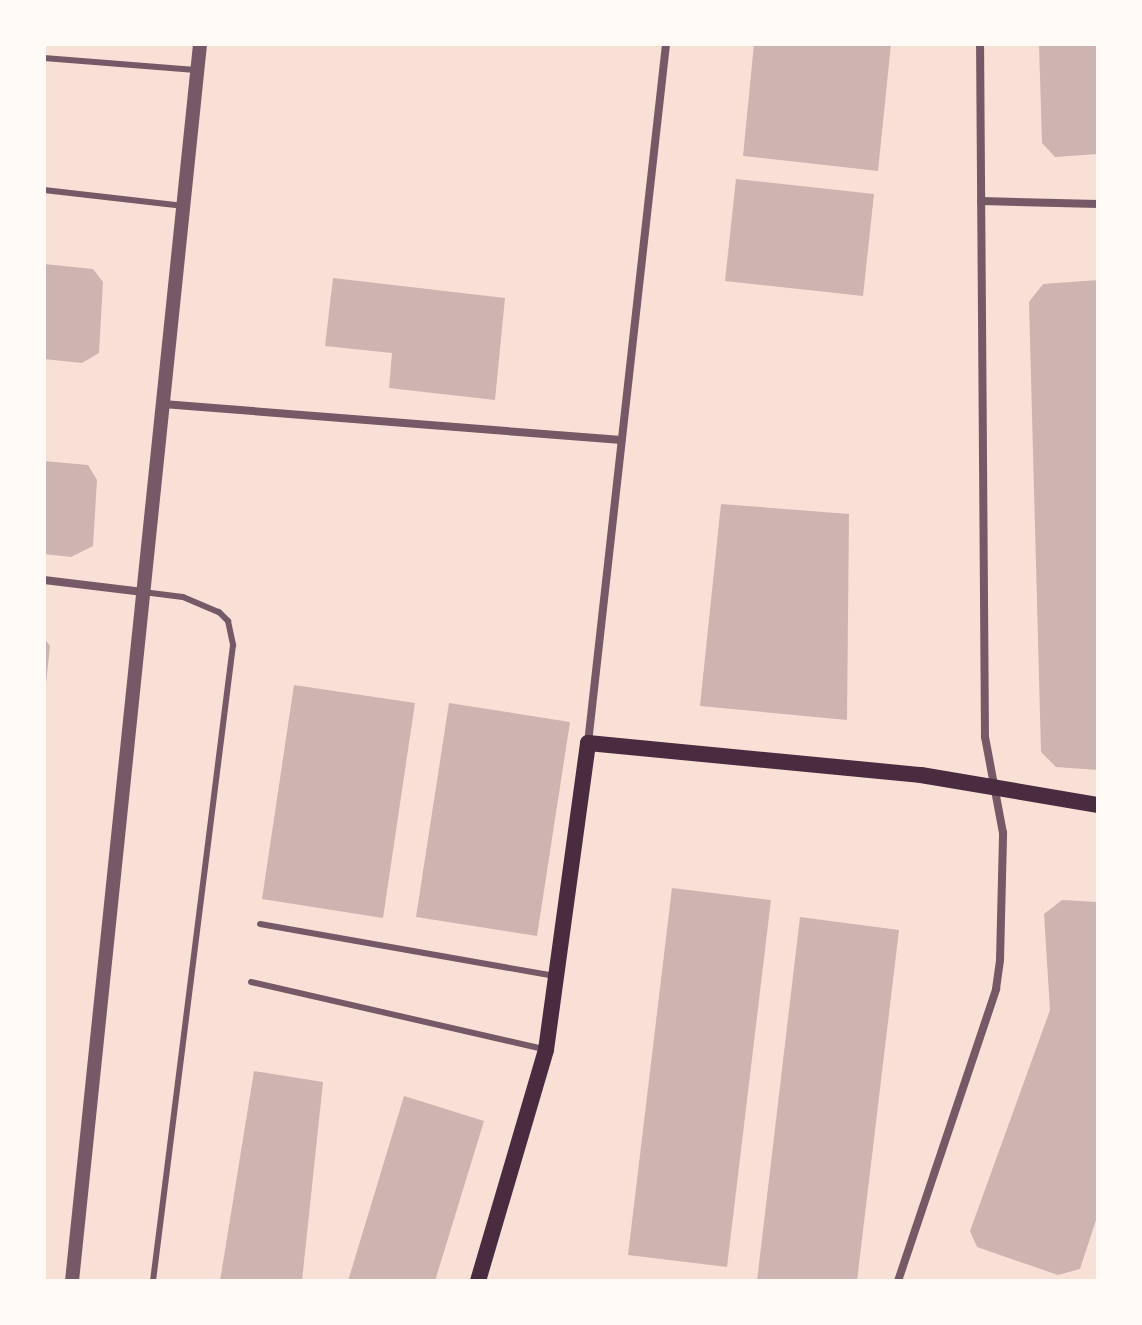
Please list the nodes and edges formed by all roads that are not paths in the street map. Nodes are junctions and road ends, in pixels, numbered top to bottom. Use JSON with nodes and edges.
{"nodes":[{"id":1,"x":200,"y":44,"type":"edge"},
{"id":2,"x":666,"y":44,"type":"edge"},
{"id":3,"x":980,"y":44,"type":"edge"},
{"id":4,"x":44,"y":58,"type":"edge"},
{"id":5,"x":197,"y":70,"type":"junction"},
{"id":6,"x":44,"y":190,"type":"edge"},
{"id":7,"x":981,"y":201,"type":"junction"},
{"id":8,"x":1098,"y":204,"type":"edge"},
{"id":9,"x":184,"y":206,"type":"junction"},
{"id":10,"x":163,"y":404,"type":"junction"},
{"id":11,"x":622,"y":440,"type":"junction"},
{"id":12,"x":44,"y":580,"type":"edge"},
{"id":13,"x":143,"y":592,"type":"junction"},
{"id":14,"x":588,"y":743,"type":"junction"},
{"id":15,"x":994,"y":787,"type":"junction"},
{"id":16,"x":1098,"y":805,"type":"edge"},
{"id":17,"x":260,"y":924,"type":"dead end"},
{"id":18,"x":560,"y":976,"type":"junction"},
{"id":19,"x":251,"y":982,"type":"dead end"},
{"id":20,"x":546,"y":1050,"type":"junction"},
{"id":21,"x":72,"y":1281,"type":"edge"},
{"id":22,"x":153,"y":1281,"type":"edge"},
{"id":23,"x":478,"y":1281,"type":"edge"},
{"id":24,"x":898,"y":1281,"type":"edge"}],
"edges":[{"from":1,"to":5,"type":"street"},
{"from":2,"to":11,"type":"street"},
{"from":3,"to":7,"type":"street"},
{"from":4,"to":5,"type":"lane"},
{"from":5,"to":9,"type":"street"},
{"from":6,"to":9,"type":"lane"},
{"from":7,"to":8,"type":"street"},
{"from":7,"to":15,"type":"street"},
{"from":9,"to":10,"type":"street"},
{"from":10,"to":11,"type":"street"},
{"from":10,"to":13,"type":"street"},
{"from":11,"to":14,"type":"street"},
{"from":12,"to":13,"type":"street"},
{"from":13,"to":21,"type":"street"},
{"from":13,"to":22,"type":"lane"},
{"from":14,"to":15,"type":"main road"},
{"from":14,"to":18,"type":"main road"},
{"from":15,"to":16,"type":"main road"},
{"from":15,"to":24,"type":"street"},
{"from":17,"to":18,"type":"lane"},
{"from":18,"to":20,"type":"main road"},
{"from":19,"to":20,"type":"lane"},
{"from":20,"to":23,"type":"main road"}]}
